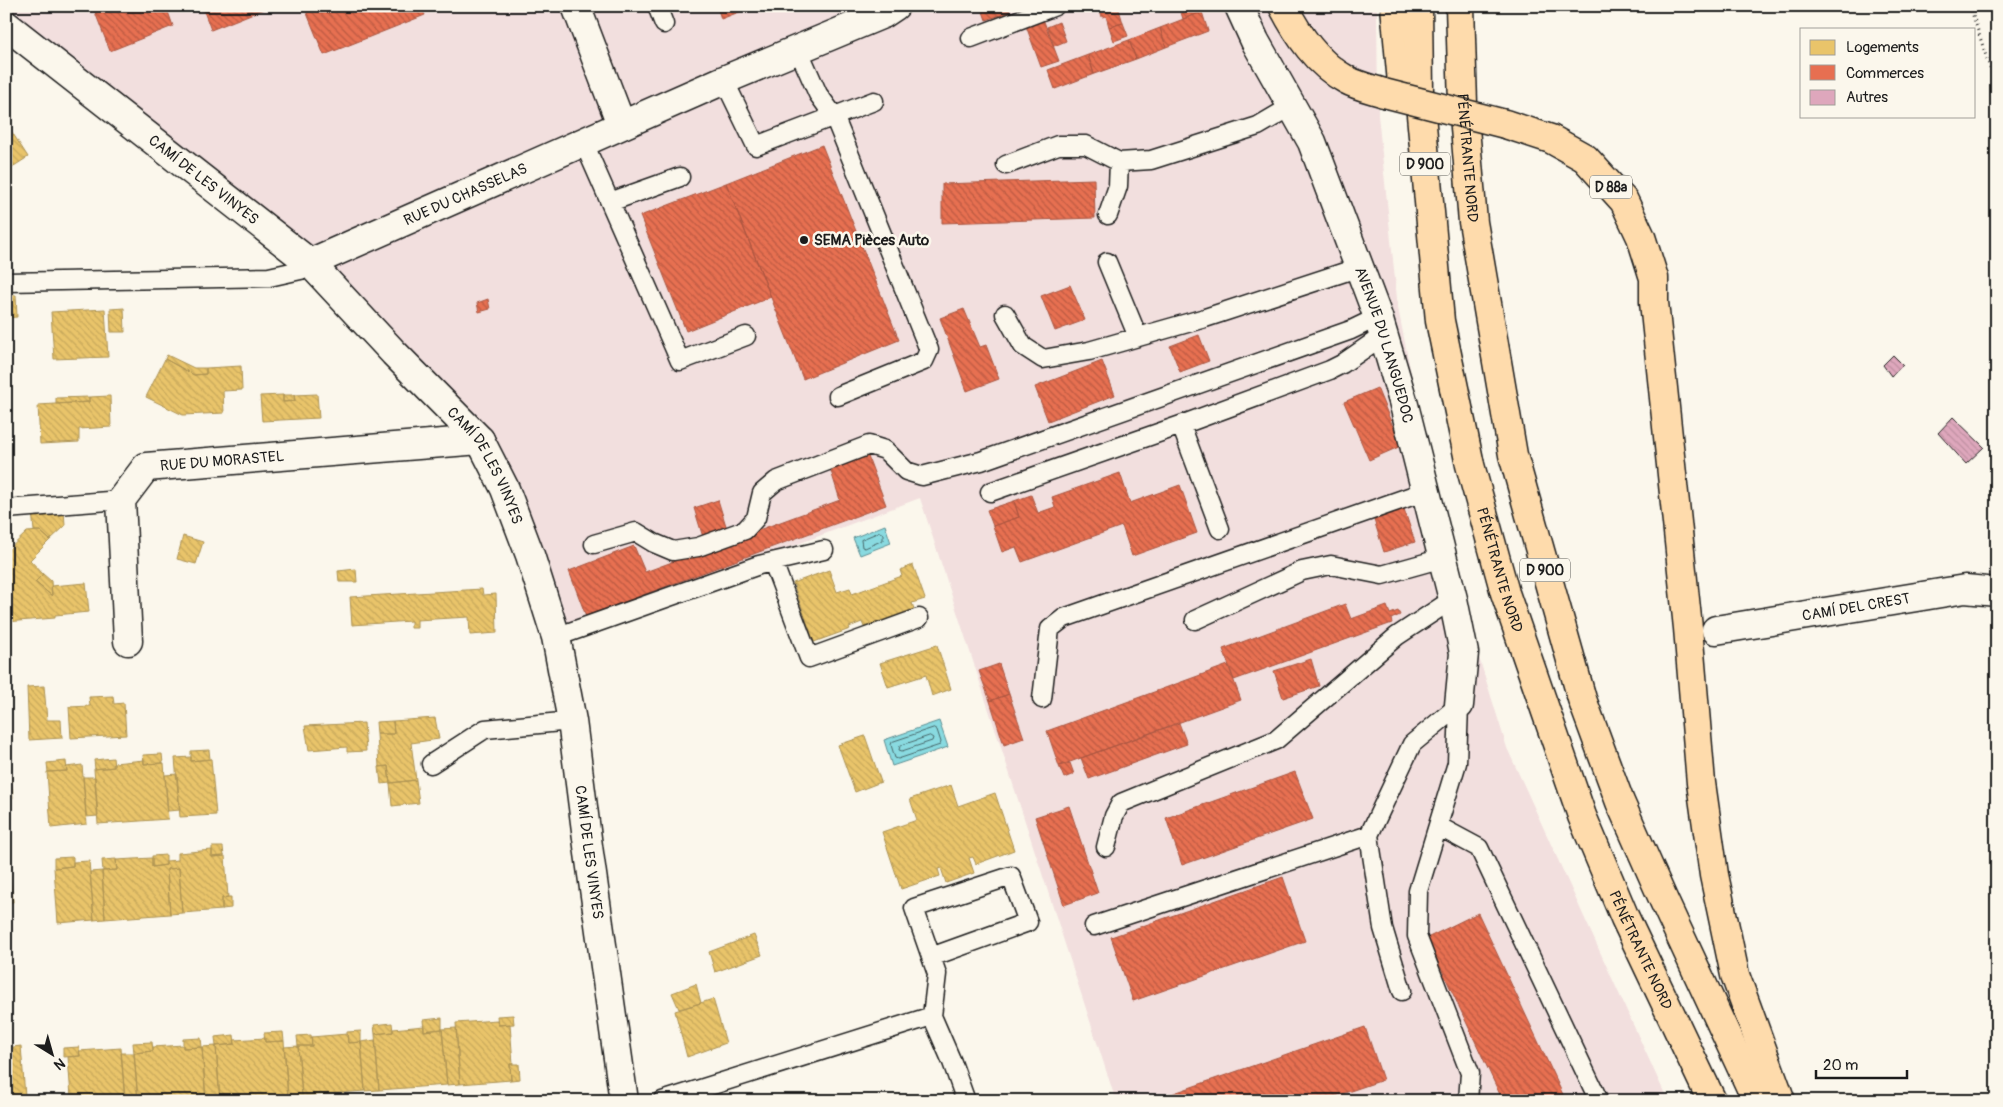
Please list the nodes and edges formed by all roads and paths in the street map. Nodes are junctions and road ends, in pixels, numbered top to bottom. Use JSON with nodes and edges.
{"nodes":[{"id":1,"x":576,"y":6,"type":"edge"},
{"id":2,"x":656,"y":6,"type":"edge"},
{"id":3,"x":894,"y":6,"type":"edge"},
{"id":4,"x":1055,"y":6,"type":"edge"},
{"id":5,"x":1239,"y":6,"type":"edge"},
{"id":6,"x":1283,"y":6,"type":"edge"},
{"id":7,"x":1395,"y":6,"type":"edge"},
{"id":8,"x":1418,"y":6,"type":"edge"},
{"id":9,"x":1460,"y":6,"type":"edge"},
{"id":10,"x":1970,"y":6,"type":"edge"},
{"id":11,"x":664,"y":24,"type":"dead end"},
{"id":12,"x":6,"y":25,"type":"edge"},
{"id":13,"x":971,"y":38,"type":"dead end"},
{"id":14,"x":798,"y":49,"type":"junction"},
{"id":15,"x":724,"y":80,"type":"junction"},
{"id":16,"x":1997,"y":90,"type":"edge"},
{"id":17,"x":874,"y":102,"type":"dead end"},
{"id":18,"x":1292,"y":106,"type":"junction"},
{"id":19,"x":834,"y":116,"type":"junction"},
{"id":20,"x":621,"y":124,"type":"junction"},
{"id":21,"x":584,"y":141,"type":"junction"},
{"id":22,"x":1120,"y":162,"type":"junction"},
{"id":23,"x":1006,"y":166,"type":"dead end"},
{"id":24,"x":680,"y":177,"type":"dead end"},
{"id":25,"x":610,"y":202,"type":"junction"},
{"id":26,"x":1108,"y":215,"type":"dead end"},
{"id":27,"x":1107,"y":262,"type":"dead end"},
{"id":28,"x":312,"y":265,"type":"junction"},
{"id":29,"x":1360,"y":267,"type":"junction"},
{"id":30,"x":6,"y":282,"type":"edge"},
{"id":31,"x":1005,"y":314,"type":"dead end"},
{"id":32,"x":1440,"y":321,"type":"junction"},
{"id":33,"x":1381,"y":326,"type":"junction"},
{"id":34,"x":746,"y":336,"type":"dead end"},
{"id":35,"x":1138,"y":337,"type":"junction"},
{"id":36,"x":838,"y":396,"type":"dead end"},
{"id":37,"x":1181,"y":425,"type":"junction"},
{"id":38,"x":480,"y":440,"type":"junction"},
{"id":39,"x":1426,"y":491,"type":"junction"},
{"id":40,"x":990,"y":492,"type":"dead end"},
{"id":41,"x":121,"y":500,"type":"junction"},
{"id":42,"x":6,"y":509,"type":"edge"},
{"id":43,"x":1220,"y":529,"type":"dead end"},
{"id":44,"x":594,"y":544,"type":"dead end"},
{"id":45,"x":824,"y":550,"type":"dead end"},
{"id":46,"x":1443,"y":558,"type":"junction"},
{"id":47,"x":773,"y":562,"type":"junction"},
{"id":48,"x":1997,"y":592,"type":"edge"},
{"id":49,"x":1454,"y":599,"type":"junction"},
{"id":50,"x":919,"y":618,"type":"dead end"},
{"id":51,"x":1195,"y":620,"type":"dead end"},
{"id":52,"x":1716,"y":630,"type":"dead end"},
{"id":53,"x":556,"y":637,"type":"junction"},
{"id":54,"x":128,"y":641,"type":"dead end"},
{"id":55,"x":1042,"y":699,"type":"dead end"},
{"id":56,"x":1459,"y":705,"type":"junction"},
{"id":57,"x":572,"y":721,"type":"junction"},
{"id":58,"x":431,"y":764,"type":"dead end"},
{"id":59,"x":1438,"y":826,"type":"junction"},
{"id":60,"x":1369,"y":836,"type":"junction"},
{"id":61,"x":1106,"y":847,"type":"dead end"},
{"id":62,"x":1094,"y":926,"type":"dead end"},
{"id":63,"x":931,"y":957,"type":"junction"},
{"id":64,"x":1402,"y":991,"type":"dead end"},
{"id":65,"x":932,"y":1016,"type":"junction"},
{"id":66,"x":620,"y":1100,"type":"edge"},
{"id":67,"x":662,"y":1101,"type":"edge"},
{"id":68,"x":966,"y":1101,"type":"edge"},
{"id":69,"x":1468,"y":1101,"type":"edge"},
{"id":70,"x":1599,"y":1101,"type":"edge"},
{"id":71,"x":1712,"y":1101,"type":"edge"},
{"id":72,"x":1757,"y":1101,"type":"edge"},
{"id":73,"x":1781,"y":1101,"type":"edge"}],
"edges":[{"from":1,"to":20,"type":"street"},
{"from":2,"to":11,"type":"lane"},
{"from":3,"to":14,"type":"street","name":"RUE DU CHASSELAS"},
{"from":4,"to":13,"type":"lane"},
{"from":5,"to":18,"type":"street","name":"AVENUE DU LANGUEDOC"},
{"from":6,"to":73,"type":"highway","number":"D 88a","bridge":true},
{"from":7,"to":32,"type":"highway"},
{"from":8,"to":32,"type":"highway","name":"PÉNÉTRANTE NORD","number":"D 900"},
{"from":9,"to":72,"type":"highway","name":"PÉNÉTRANTE NORD","number":"D 900"},
{"from":10,"to":16,"type":"path"},
{"from":12,"to":28,"type":"street","name":"CAMÍ DE LES VINYES"},
{"from":14,"to":15,"type":"street","name":"RUE DU CHASSELAS"},
{"from":14,"to":19,"type":"lane"},
{"from":15,"to":19,"type":"lane"},
{"from":15,"to":20,"type":"street","name":"RUE DU CHASSELAS"},
{"from":17,"to":19,"type":"lane"},
{"from":18,"to":22,"type":"lane"},
{"from":18,"to":29,"type":"street","name":"AVENUE DU LANGUEDOC"},
{"from":19,"to":36,"type":"lane"},
{"from":20,"to":21,"type":"street","name":"RUE DU CHASSELAS"},
{"from":21,"to":25,"type":"lane"},
{"from":21,"to":28,"type":"street","name":"RUE DU CHASSELAS"},
{"from":22,"to":23,"type":"lane"},
{"from":22,"to":26,"type":"lane"},
{"from":24,"to":25,"type":"lane"},
{"from":25,"to":34,"type":"lane"},
{"from":27,"to":35,"type":"lane"},
{"from":28,"to":30,"type":"lane"},
{"from":28,"to":38,"type":"street","name":"CAMÍ DE LES VINYES"},
{"from":29,"to":33,"type":"street","name":"AVENUE DU LANGUEDOC"},
{"from":29,"to":35,"type":"lane"},
{"from":31,"to":35,"type":"lane"},
{"from":32,"to":71,"type":"highway","name":"PÉNÉTRANTE NORD","number":"D 900"},
{"from":33,"to":37,"type":"lane"},
{"from":33,"to":39,"type":"street","name":"AVENUE DU LANGUEDOC"},
{"from":33,"to":44,"type":"lane"},
{"from":37,"to":40,"type":"lane"},
{"from":37,"to":43,"type":"lane"},
{"from":38,"to":41,"type":"street","name":"RUE DU MORASTEL"},
{"from":38,"to":53,"type":"street","name":"CAMÍ DE LES VINYES"},
{"from":39,"to":46,"type":"street","name":"AVENUE DU LANGUEDOC"},
{"from":39,"to":55,"type":"lane"},
{"from":41,"to":42,"type":"lane"},
{"from":41,"to":54,"type":"street"},
{"from":45,"to":47,"type":"lane"},
{"from":46,"to":49,"type":"street","name":"AVENUE DU LANGUEDOC"},
{"from":46,"to":51,"type":"lane"},
{"from":47,"to":50,"type":"lane"},
{"from":47,"to":53,"type":"lane"},
{"from":48,"to":52,"type":"street","name":"CAMÍ DEL CREST"},
{"from":49,"to":56,"type":"street","name":"AVENUE DU LANGUEDOC"},
{"from":49,"to":61,"type":"lane"},
{"from":53,"to":57,"type":"street","name":"CAMÍ DE LES VINYES"},
{"from":56,"to":59,"type":"lane"},
{"from":56,"to":60,"type":"lane"},
{"from":57,"to":58,"type":"lane"},
{"from":57,"to":66,"type":"street","name":"CAMÍ DE LES VINYES"},
{"from":59,"to":69,"type":"lane"},
{"from":59,"to":70,"type":"lane"},
{"from":60,"to":62,"type":"lane"},
{"from":60,"to":64,"type":"lane"},
{"from":63,"to":63,"type":"lane"},
{"from":63,"to":65,"type":"lane"},
{"from":65,"to":67,"type":"lane"},
{"from":65,"to":68,"type":"lane"}]}
